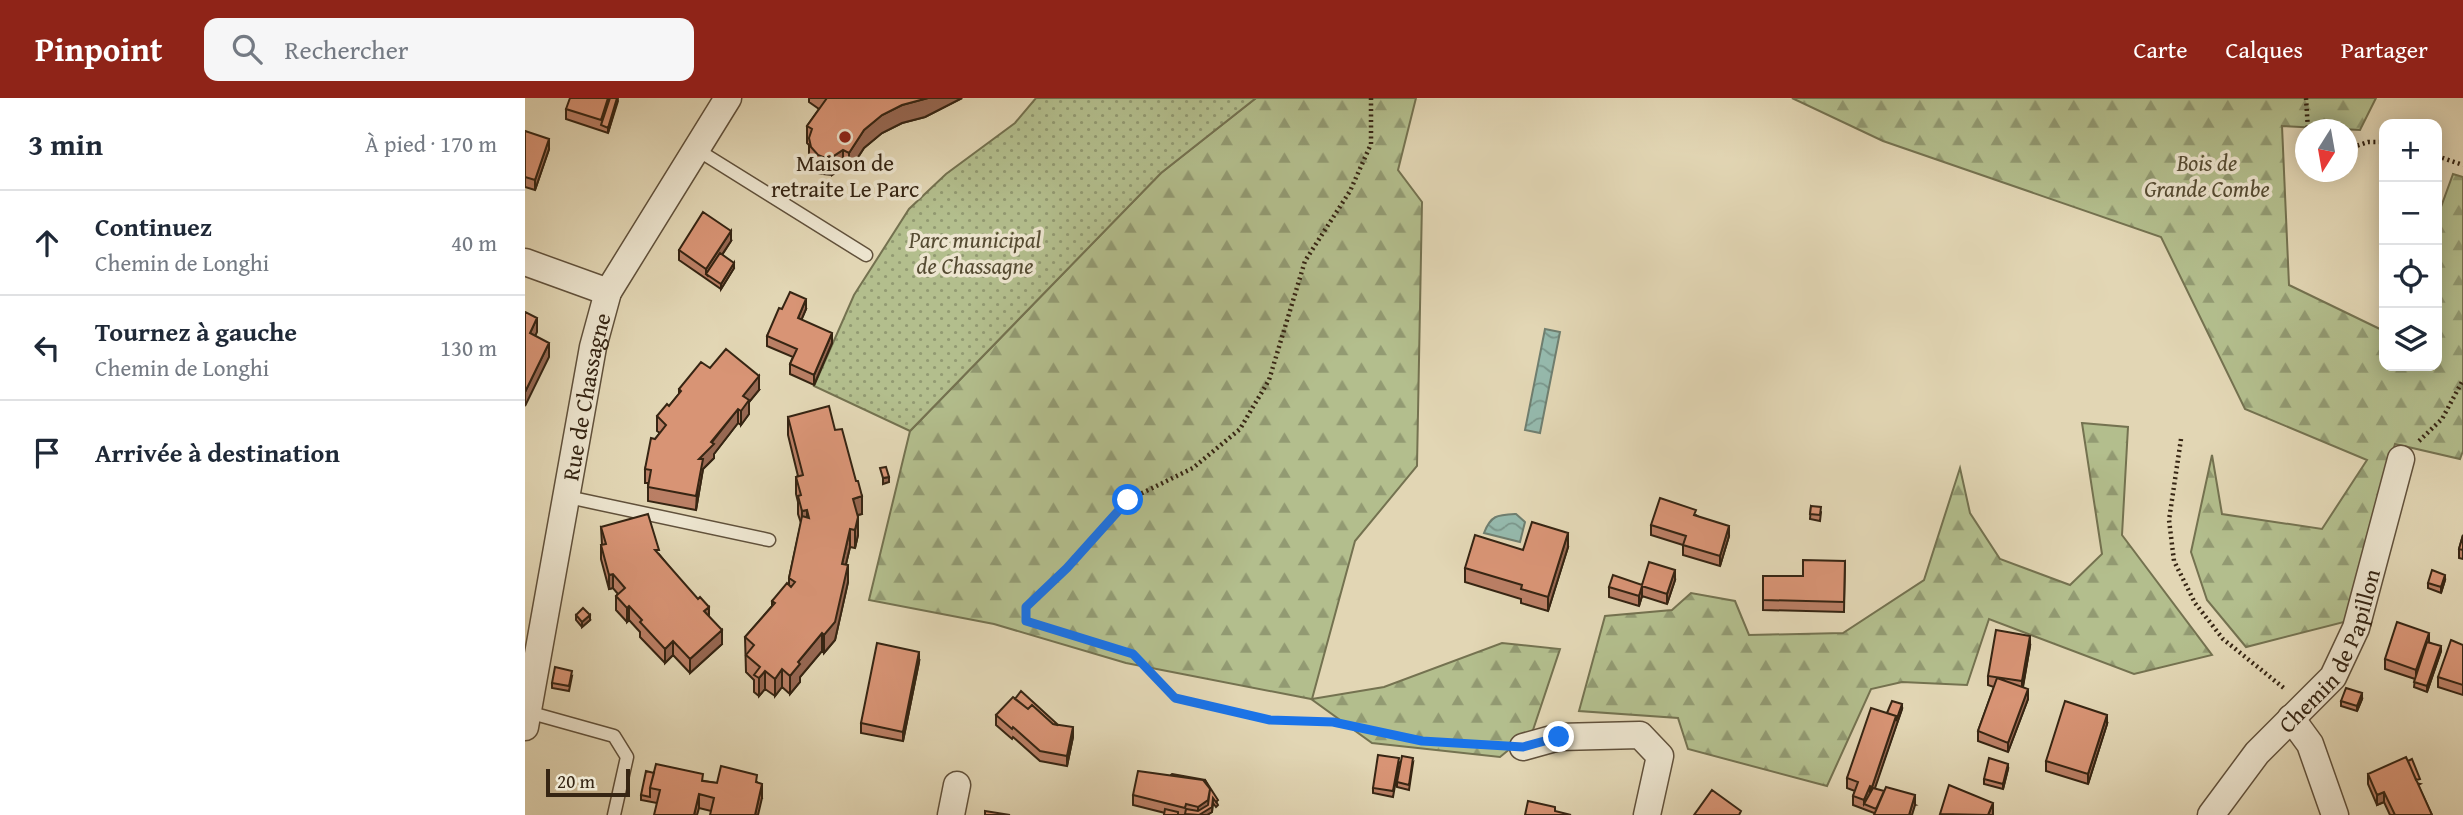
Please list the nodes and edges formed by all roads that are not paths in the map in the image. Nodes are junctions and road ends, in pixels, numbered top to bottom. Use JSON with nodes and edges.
{"nodes":[{"id":1,"x":728,"y":98,"type":"edge"},
{"id":2,"x":696,"y":149,"type":"junction"},
{"id":3,"x":866,"y":255,"type":"dead end"},
{"id":4,"x":525,"y":262,"type":"edge"},
{"id":5,"x":608,"y":292,"type":"junction"},
{"id":6,"x":2400,"y":459,"type":"road end"},
{"id":7,"x":568,"y":497,"type":"junction"},
{"id":8,"x":769,"y":540,"type":"dead end"},
{"id":9,"x":2297,"y":712,"type":"junction"},
{"id":10,"x":526,"y":720,"type":"edge"},
{"id":11,"x":1523,"y":747,"type":"road end"},
{"id":12,"x":957,"y":785,"type":"dead end"},
{"id":13,"x":614,"y":815,"type":"edge"},
{"id":14,"x":951,"y":815,"type":"edge"},
{"id":15,"x":1647,"y":815,"type":"edge"},
{"id":16,"x":2211,"y":815,"type":"edge"},
{"id":17,"x":2335,"y":815,"type":"edge"}],
"edges":[{"from":1,"to":2,"type":"street","name":"Rue de Chassagne"},
{"from":2,"to":3,"type":"lane"},
{"from":2,"to":5,"type":"street","name":"Rue de Chassagne"},
{"from":4,"to":5,"type":"street"},
{"from":5,"to":7,"type":"street","name":"Rue de Chassagne"},
{"from":6,"to":9,"type":"street","name":"Chemin de Papillon"},
{"from":7,"to":8,"type":"lane"},
{"from":7,"to":10,"type":"street","name":"Rue de Chassagne"},
{"from":9,"to":16,"type":"street","name":"Chemin de Papillon"},
{"from":9,"to":17,"type":"street"},
{"from":10,"to":13,"type":"lane"},
{"from":11,"to":15,"type":"street"},
{"from":12,"to":14,"type":"street"}]}
